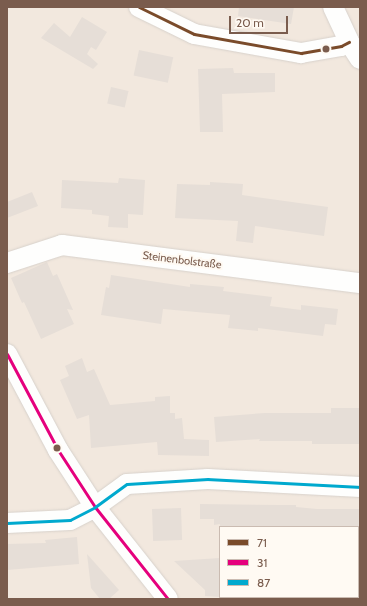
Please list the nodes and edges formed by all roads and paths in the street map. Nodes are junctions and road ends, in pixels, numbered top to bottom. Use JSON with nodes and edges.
{"nodes":[{"id":1,"x":139,"y":7,"type":"edge"},
{"id":2,"x":333,"y":7,"type":"edge"},
{"id":3,"x":349,"y":42,"type":"junction"},
{"id":4,"x":360,"y":59,"type":"edge"},
{"id":5,"x":7,"y":263,"type":"edge"},
{"id":6,"x":360,"y":282,"type":"edge"},
{"id":7,"x":7,"y":354,"type":"edge"},
{"id":8,"x":360,"y":487,"type":"edge"},
{"id":9,"x":95,"y":507,"type":"junction"},
{"id":10,"x":7,"y":523,"type":"edge"},
{"id":11,"x":168,"y":599,"type":"edge"}],
"edges":[{"from":1,"to":3,"type":"street"},
{"from":2,"to":3,"type":"street"},
{"from":3,"to":4,"type":"street"},
{"from":5,"to":6,"type":"street","name":"Steinenbolstraße"},
{"from":7,"to":9,"type":"street"},
{"from":8,"to":9,"type":"street"},
{"from":9,"to":10,"type":"street"},
{"from":9,"to":11,"type":"street"}]}
